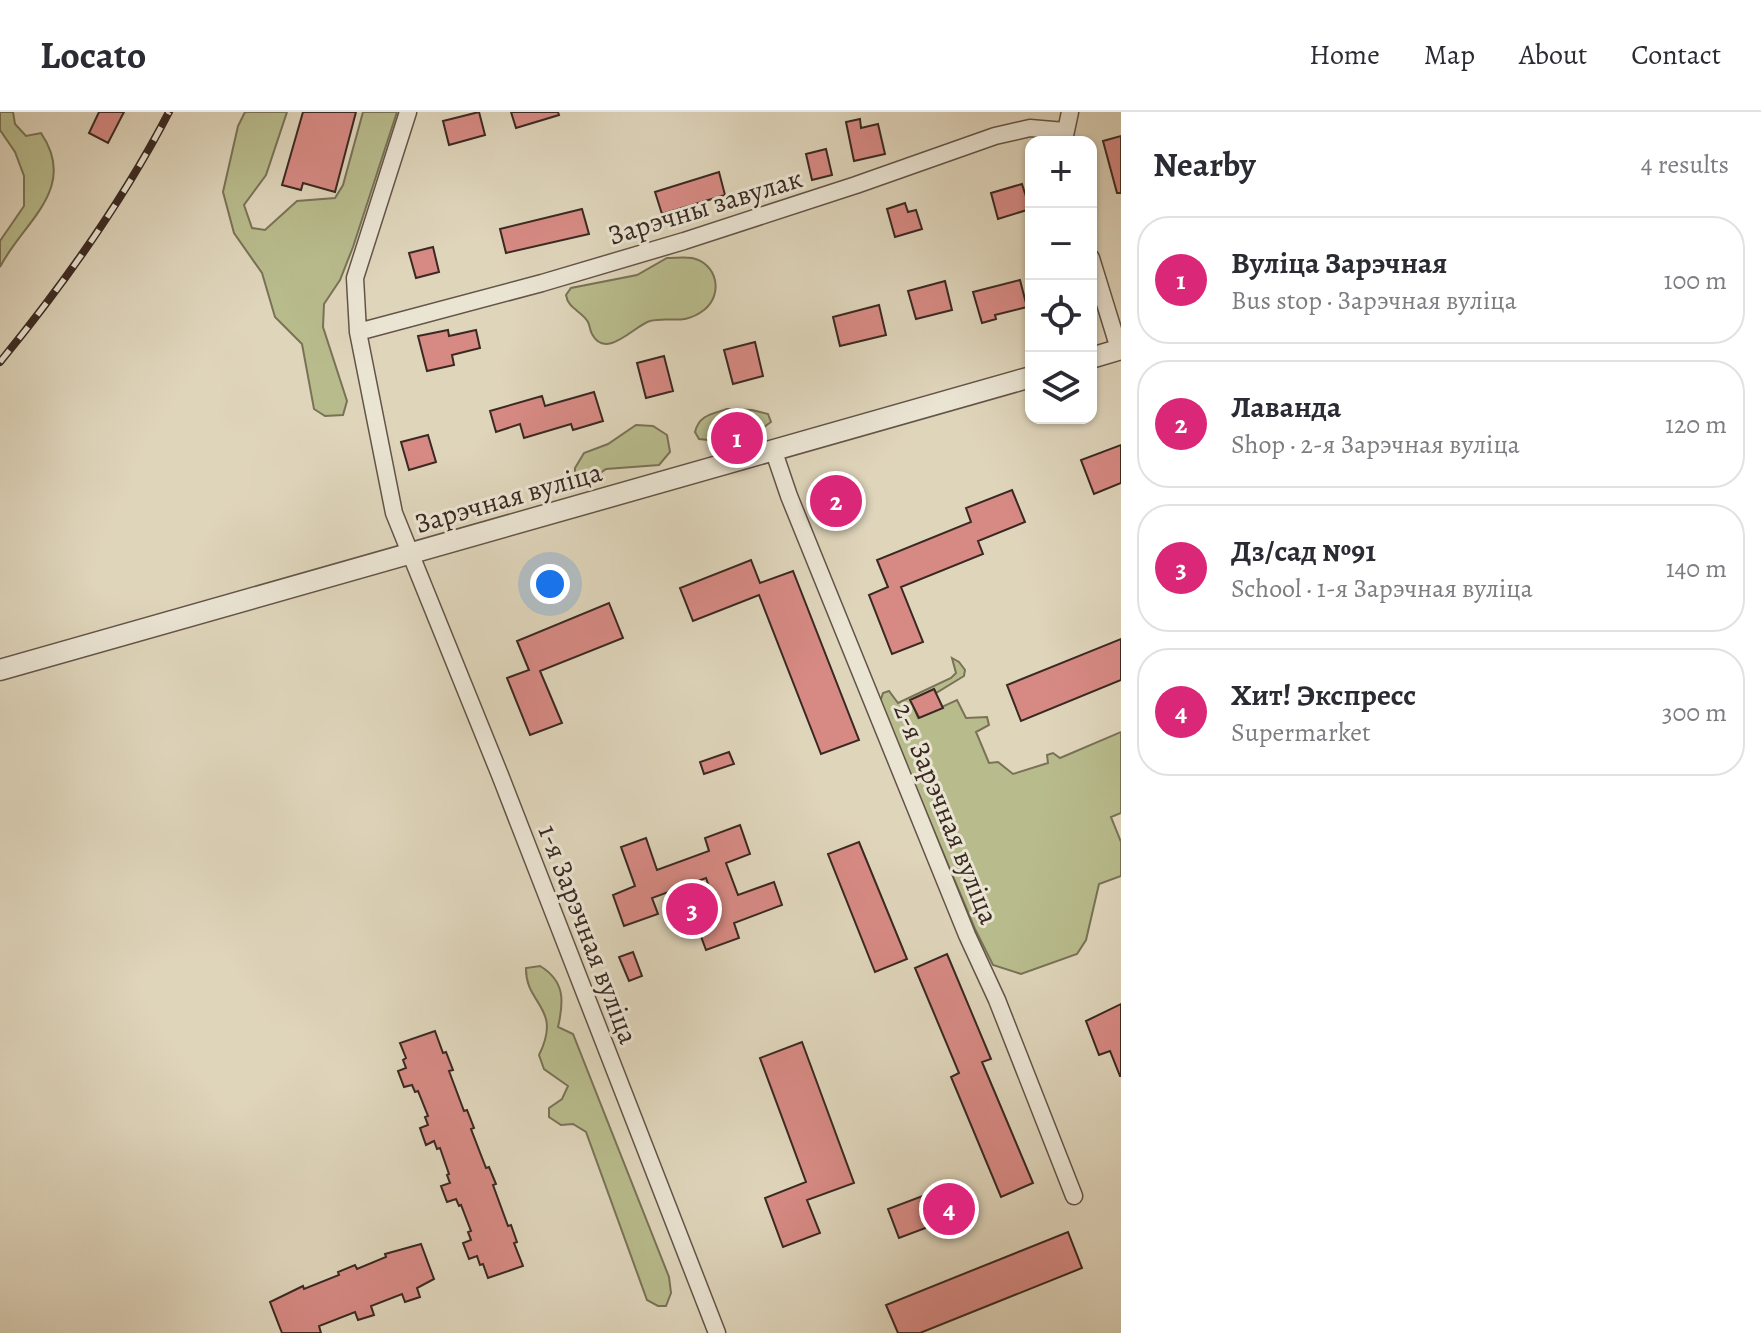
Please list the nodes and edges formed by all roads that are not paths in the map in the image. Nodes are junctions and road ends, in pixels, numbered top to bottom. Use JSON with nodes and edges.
{"nodes":[{"id":1,"x":408,"y":112,"type":"edge"},
{"id":2,"x":1070,"y":112,"type":"edge"},
{"id":3,"x":1060,"y":136,"type":"edge"},
{"id":4,"x":1064,"y":136,"type":"edge"},
{"id":5,"x":1097,"y":277,"type":"edge"},
{"id":6,"x":358,"y":332,"type":"junction"},
{"id":7,"x":1120,"y":349,"type":"edge"},
{"id":8,"x":1097,"y":356,"type":"edge"},
{"id":9,"x":1025,"y":379,"type":"edge"},
{"id":10,"x":773,"y":449,"type":"junction"},
{"id":11,"x":411,"y":554,"type":"junction"},
{"id":12,"x":0,"y":670,"type":"edge"},
{"id":13,"x":1074,"y":1196,"type":"dead end"},
{"id":14,"x":717,"y":1333,"type":"edge"}],
"edges":[{"from":1,"to":6,"type":"street","name":"1-я Зарэчная вуліца"},
{"from":2,"to":4,"type":"street"},
{"from":3,"to":6,"type":"street","name":"Зарэчны завулак"},
{"from":5,"to":7,"type":"street"},
{"from":6,"to":11,"type":"street","name":"1-я Зарэчная вуліца"},
{"from":7,"to":8,"type":"street"},
{"from":9,"to":10,"type":"street","name":"Зарэчная вуліца"},
{"from":10,"to":11,"type":"street","name":"Зарэчная вуліца"},
{"from":10,"to":13,"type":"street","name":"2-я Зарэчная вуліца"},
{"from":11,"to":12,"type":"street","name":"Зарэчная вуліца"},
{"from":11,"to":14,"type":"street","name":"1-я Зарэчная вуліца"}]}
